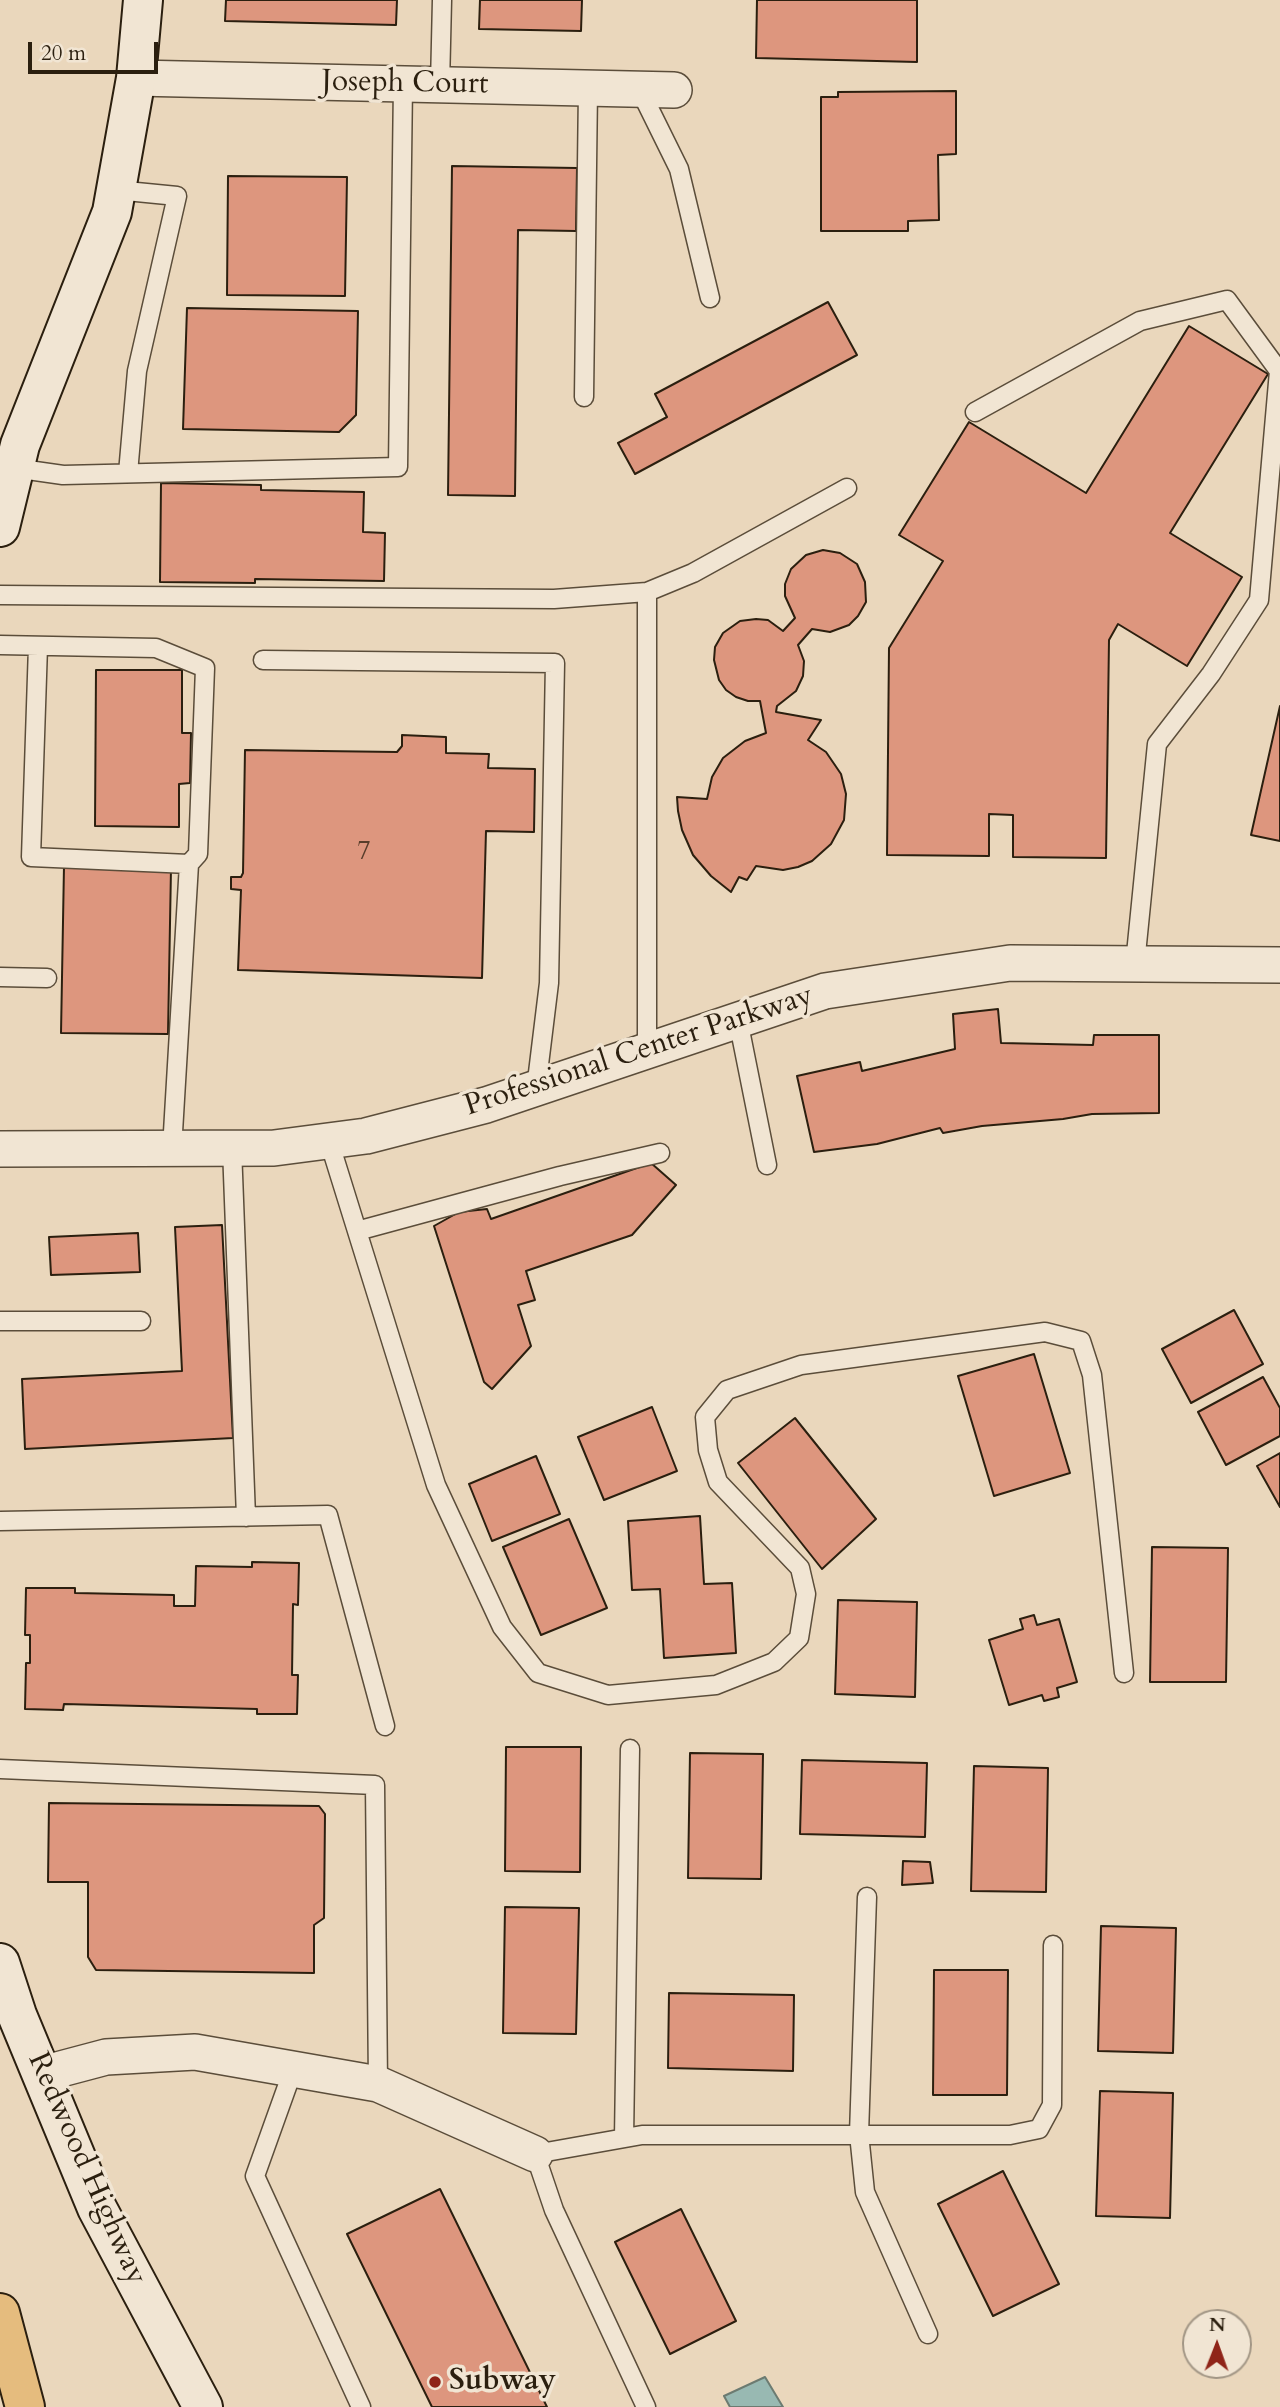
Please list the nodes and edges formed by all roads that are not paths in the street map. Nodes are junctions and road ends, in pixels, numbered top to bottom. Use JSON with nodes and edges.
{"nodes":[{"id":1,"x":143,"y":0,"type":"edge"},
{"id":2,"x":442,"y":0,"type":"edge"},
{"id":3,"x":136,"y":78,"type":"junction"},
{"id":4,"x":403,"y":84,"type":"junction"},
{"id":5,"x":440,"y":85,"type":"junction"},
{"id":6,"x":588,"y":89,"type":"junction"},
{"id":7,"x":657,"y":90,"type":"joint"},
{"id":8,"x":116,"y":190,"type":"junction"},
{"id":9,"x":710,"y":298,"type":"dead end"},
{"id":10,"x":584,"y":397,"type":"dead end"},
{"id":11,"x":975,"y":412,"type":"dead end"},
{"id":12,"x":14,"y":468,"type":"junction"},
{"id":13,"x":128,"y":473,"type":"junction"},
{"id":14,"x":847,"y":488,"type":"dead end"},
{"id":15,"x":0,"y":527,"type":"edge"},
{"id":16,"x":648,"y":592,"type":"junction"},
{"id":17,"x":0,"y":595,"type":"edge"},
{"id":18,"x":0,"y":645,"type":"edge"},
{"id":19,"x":38,"y":646,"type":"junction"},
{"id":20,"x":263,"y":660,"type":"dead end"},
{"id":21,"x":189,"y":864,"type":"junction"},
{"id":22,"x":1135,"y":964,"type":"junction"},
{"id":23,"x":1280,"y":965,"type":"edge"},
{"id":24,"x":0,"y":977,"type":"edge"},
{"id":25,"x":47,"y":978,"type":"dead end"},
{"id":26,"x":738,"y":1020,"type":"junction"},
{"id":27,"x":647,"y":1050,"type":"junction"},
{"id":28,"x":536,"y":1089,"type":"junction"},
{"id":29,"x":329,"y":1140,"type":"junction"},
{"id":30,"x":232,"y":1148,"type":"junction"},
{"id":31,"x":0,"y":1149,"type":"edge"},
{"id":32,"x":172,"y":1149,"type":"junction"},
{"id":33,"x":660,"y":1153,"type":"dead end"},
{"id":34,"x":767,"y":1165,"type":"dead end"},
{"id":35,"x":357,"y":1231,"type":"junction"},
{"id":36,"x":0,"y":1321,"type":"edge"},
{"id":37,"x":141,"y":1321,"type":"dead end"},
{"id":38,"x":246,"y":1517,"type":"junction"},
{"id":39,"x":0,"y":1521,"type":"edge"},
{"id":40,"x":1124,"y":1673,"type":"dead end"},
{"id":41,"x":385,"y":1726,"type":"dead end"},
{"id":42,"x":629,"y":1749,"type":"dead end"},
{"id":43,"x":0,"y":1769,"type":"edge"},
{"id":44,"x":867,"y":1897,"type":"dead end"},
{"id":45,"x":1053,"y":1945,"type":"dead end"},
{"id":46,"x":0,"y":1963,"type":"edge"},
{"id":47,"x":293,"y":2070,"type":"junction"},
{"id":48,"x":42,"y":2074,"type":"junction"},
{"id":49,"x":378,"y":2084,"type":"junction"},
{"id":50,"x":859,"y":2134,"type":"junction"},
{"id":51,"x":624,"y":2138,"type":"junction"},
{"id":52,"x":535,"y":2154,"type":"junction"},
{"id":53,"x":0,"y":2313,"type":"edge"},
{"id":54,"x":929,"y":2334,"type":"dead end"},
{"id":55,"x":25,"y":2407,"type":"edge"},
{"id":56,"x":203,"y":2407,"type":"edge"},
{"id":57,"x":361,"y":2407,"type":"edge"},
{"id":58,"x":646,"y":2407,"type":"edge"}],
"edges":[{"from":1,"to":3,"type":"street"},
{"from":2,"to":5,"type":"lane"},
{"from":3,"to":4,"type":"street","name":"Joseph Court"},
{"from":3,"to":8,"type":"street"},
{"from":4,"to":5,"type":"street","name":"Joseph Court"},
{"from":4,"to":13,"type":"lane"},
{"from":5,"to":6,"type":"street","name":"Joseph Court"},
{"from":6,"to":7,"type":"street","name":"Joseph Court"},
{"from":6,"to":10,"type":"lane"},
{"from":7,"to":9,"type":"lane"},
{"from":8,"to":12,"type":"street"},
{"from":8,"to":13,"type":"lane"},
{"from":11,"to":22,"type":"lane"},
{"from":12,"to":13,"type":"lane"},
{"from":12,"to":15,"type":"street"},
{"from":14,"to":16,"type":"lane"},
{"from":16,"to":17,"type":"lane"},
{"from":16,"to":27,"type":"lane"},
{"from":18,"to":19,"type":"lane"},
{"from":19,"to":21,"type":"lane"},
{"from":19,"to":21,"type":"lane"},
{"from":20,"to":28,"type":"lane"},
{"from":21,"to":32,"type":"lane"},
{"from":22,"to":23,"type":"street","name":"Professional Center Parkway"},
{"from":22,"to":26,"type":"street","name":"Professional Center Parkway"},
{"from":24,"to":25,"type":"lane"},
{"from":26,"to":27,"type":"street","name":"Professional Center Parkway"},
{"from":26,"to":34,"type":"lane"},
{"from":27,"to":28,"type":"street","name":"Professional Center Parkway"},
{"from":28,"to":29,"type":"street","name":"Professional Center Parkway"},
{"from":29,"to":30,"type":"street","name":"Professional Center Parkway"},
{"from":29,"to":35,"type":"lane"},
{"from":30,"to":32,"type":"street","name":"Professional Center Parkway"},
{"from":30,"to":38,"type":"lane"},
{"from":31,"to":32,"type":"street","name":"Professional Center Parkway"},
{"from":33,"to":35,"type":"lane"},
{"from":35,"to":40,"type":"lane"},
{"from":36,"to":37,"type":"lane"},
{"from":38,"to":39,"type":"lane"},
{"from":38,"to":41,"type":"lane"},
{"from":42,"to":51,"type":"lane"},
{"from":43,"to":49,"type":"lane"},
{"from":44,"to":50,"type":"lane"},
{"from":45,"to":50,"type":"lane"},
{"from":46,"to":48,"type":"street","name":"Redwood Highway"},
{"from":47,"to":48,"type":"street"},
{"from":47,"to":49,"type":"street"},
{"from":47,"to":57,"type":"lane"},
{"from":48,"to":56,"type":"street","name":"Redwood Highway"},
{"from":49,"to":52,"type":"street"},
{"from":50,"to":51,"type":"lane"},
{"from":50,"to":54,"type":"lane"},
{"from":51,"to":52,"type":"lane"},
{"from":52,"to":58,"type":"lane"},
{"from":53,"to":55,"type":"highway"}]}
